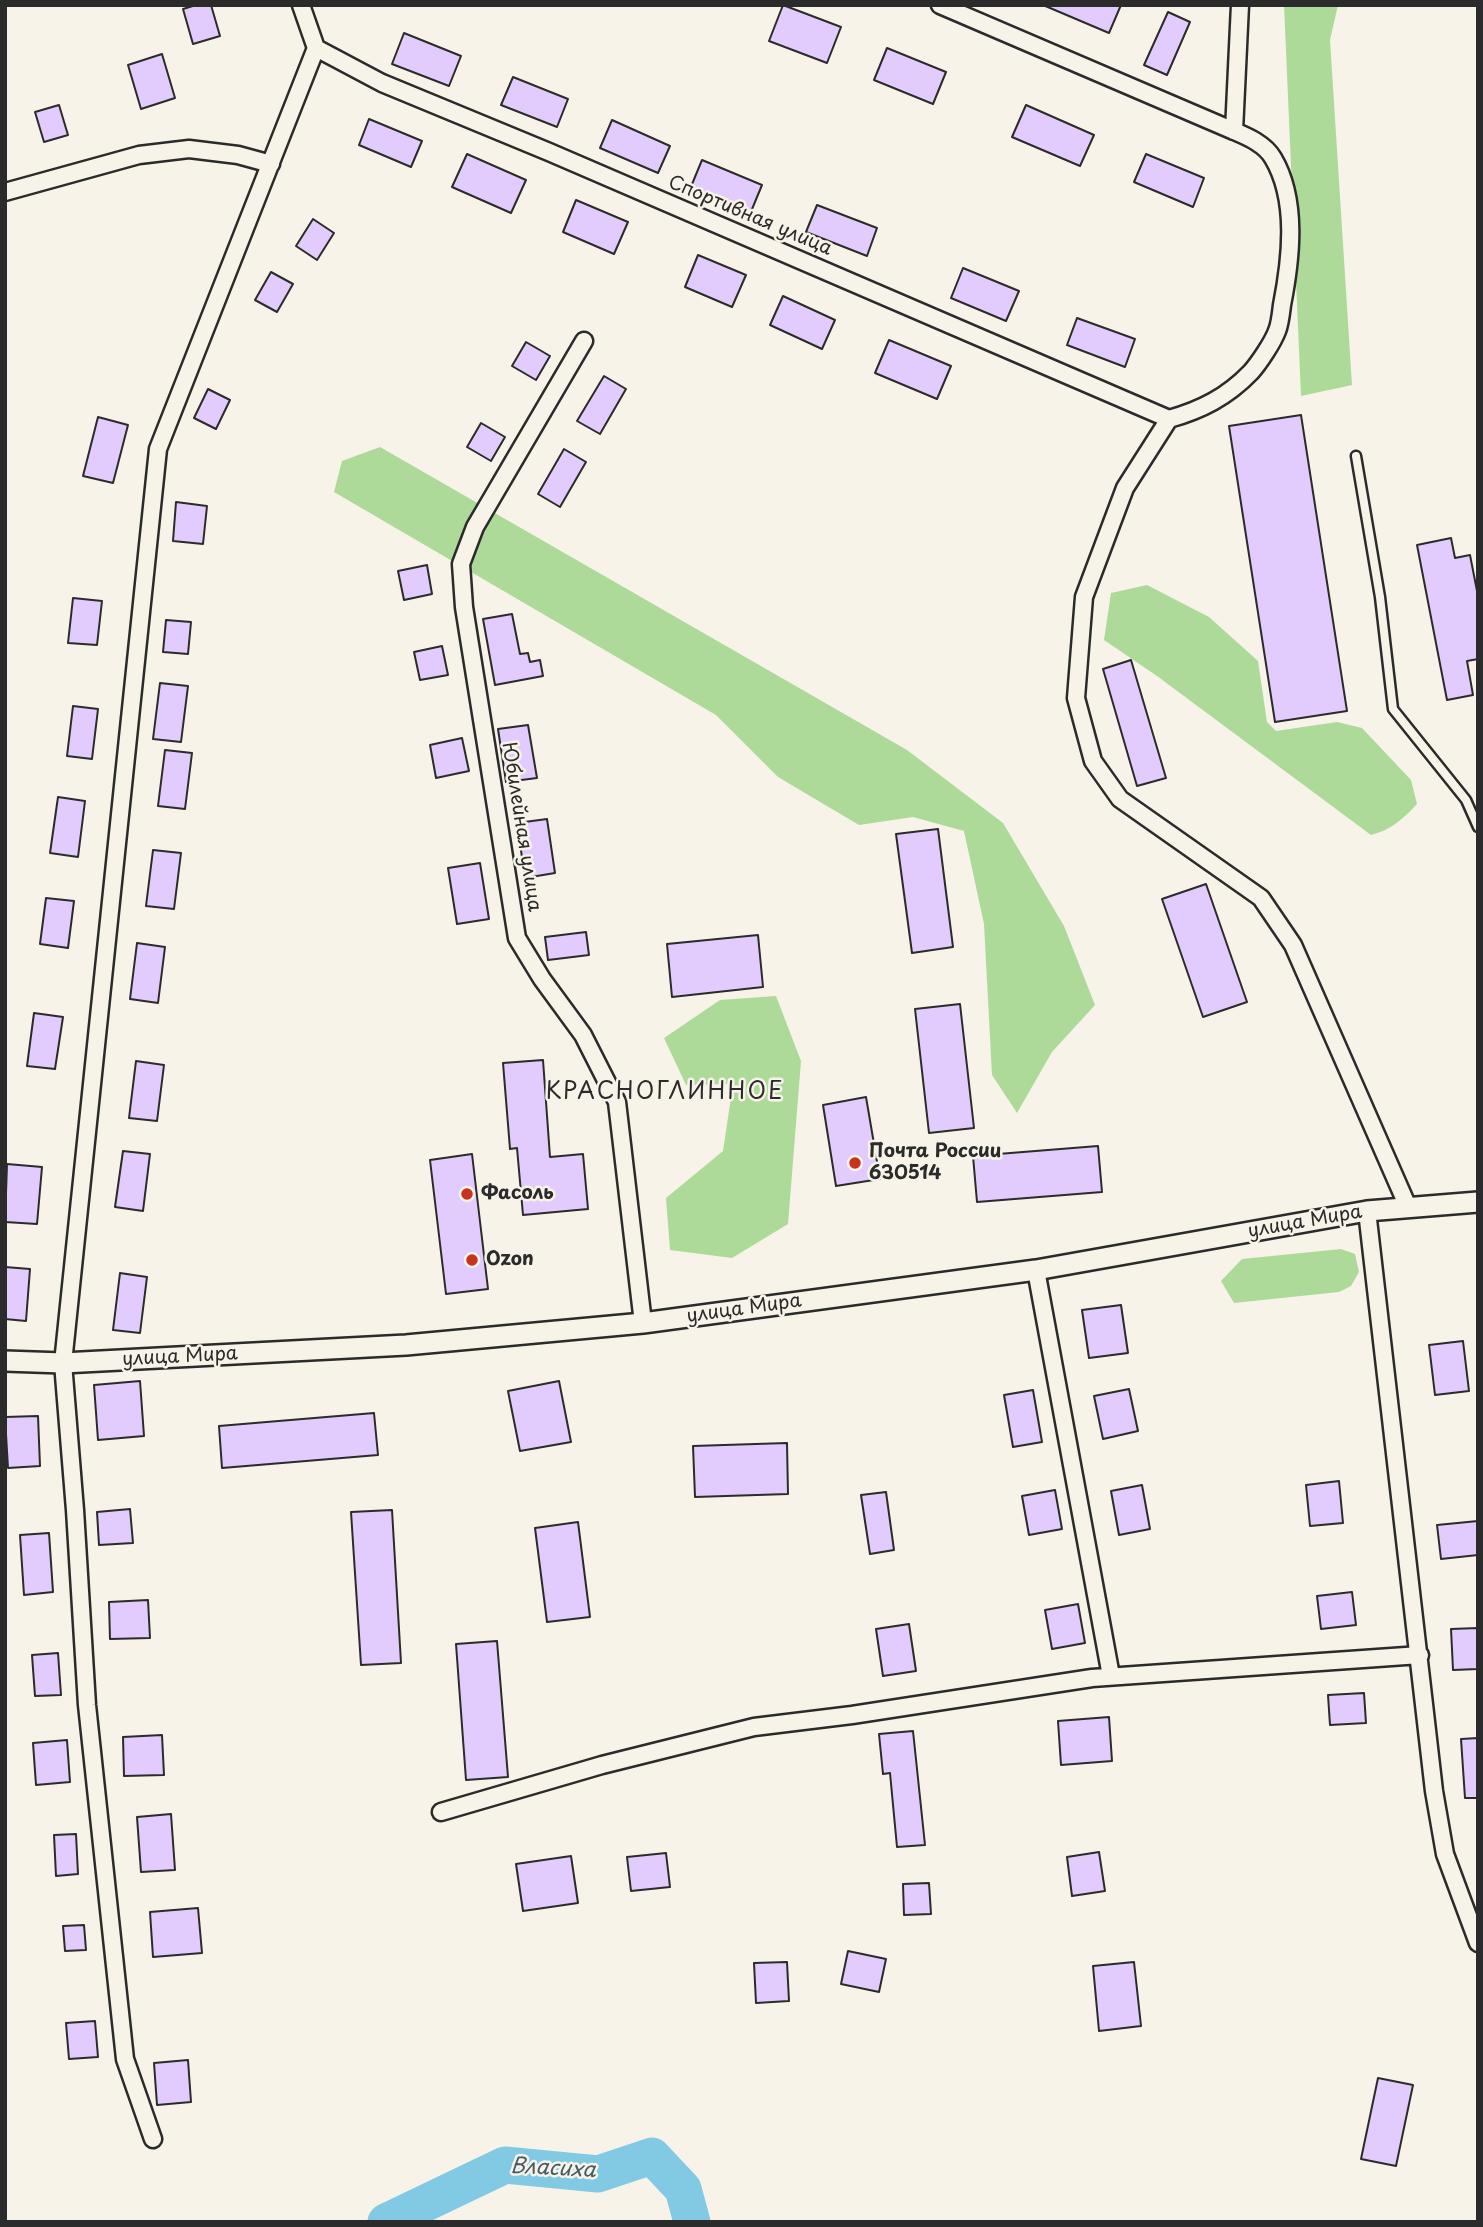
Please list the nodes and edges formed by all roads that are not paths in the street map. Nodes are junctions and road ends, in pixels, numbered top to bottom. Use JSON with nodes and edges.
{"nodes":[{"id":1,"x":301,"y":5,"type":"edge"},
{"id":2,"x":940,"y":5,"type":"edge"},
{"id":3,"x":1240,"y":5,"type":"edge"},
{"id":4,"x":316,"y":48,"type":"junction"},
{"id":5,"x":1234,"y":131,"type":"junction"},
{"id":6,"x":271,"y":164,"type":"junction"},
{"id":7,"x":5,"y":192,"type":"edge"},
{"id":8,"x":584,"y":341,"type":"dead end"},
{"id":9,"x":1168,"y":419,"type":"junction"},
{"id":10,"x":1356,"y":456,"type":"dead end"},
{"id":11,"x":1478,"y":827,"type":"edge"},
{"id":12,"x":1478,"y":1202,"type":"edge"},
{"id":13,"x":1408,"y":1207,"type":"junction"},
{"id":14,"x":1367,"y":1211,"type":"junction"},
{"id":15,"x":1036,"y":1270,"type":"junction"},
{"id":16,"x":643,"y":1323,"type":"junction"},
{"id":17,"x":5,"y":1361,"type":"edge"},
{"id":18,"x":62,"y":1363,"type":"junction"},
{"id":19,"x":1420,"y":1655,"type":"junction"},
{"id":20,"x":1111,"y":1676,"type":"junction"},
{"id":21,"x":441,"y":1812,"type":"dead end"},
{"id":22,"x":1478,"y":1943,"type":"edge"},
{"id":23,"x":153,"y":2139,"type":"dead end"}],
"edges":[{"from":1,"to":4,"type":"street"},
{"from":2,"to":5,"type":"street"},
{"from":3,"to":5,"type":"street"},
{"from":4,"to":6,"type":"street"},
{"from":4,"to":9,"type":"street","name":"Спортивная улица"},
{"from":5,"to":9,"type":"street"},
{"from":6,"to":7,"type":"street"},
{"from":6,"to":18,"type":"street"},
{"from":8,"to":16,"type":"street","name":"Юбилейная улица"},
{"from":9,"to":13,"type":"street"},
{"from":10,"to":11,"type":"lane"},
{"from":12,"to":13,"type":"street","name":"улица Мира"},
{"from":13,"to":14,"type":"street","name":"улица Мира"},
{"from":14,"to":15,"type":"street","name":"улица Мира"},
{"from":14,"to":19,"type":"street"},
{"from":15,"to":16,"type":"street","name":"улица Мира"},
{"from":15,"to":20,"type":"street"},
{"from":16,"to":18,"type":"street","name":"улица Мира"},
{"from":17,"to":18,"type":"street","name":"улица Мира"},
{"from":18,"to":23,"type":"street"},
{"from":19,"to":20,"type":"street"},
{"from":19,"to":22,"type":"street"},
{"from":20,"to":21,"type":"street"}]}
